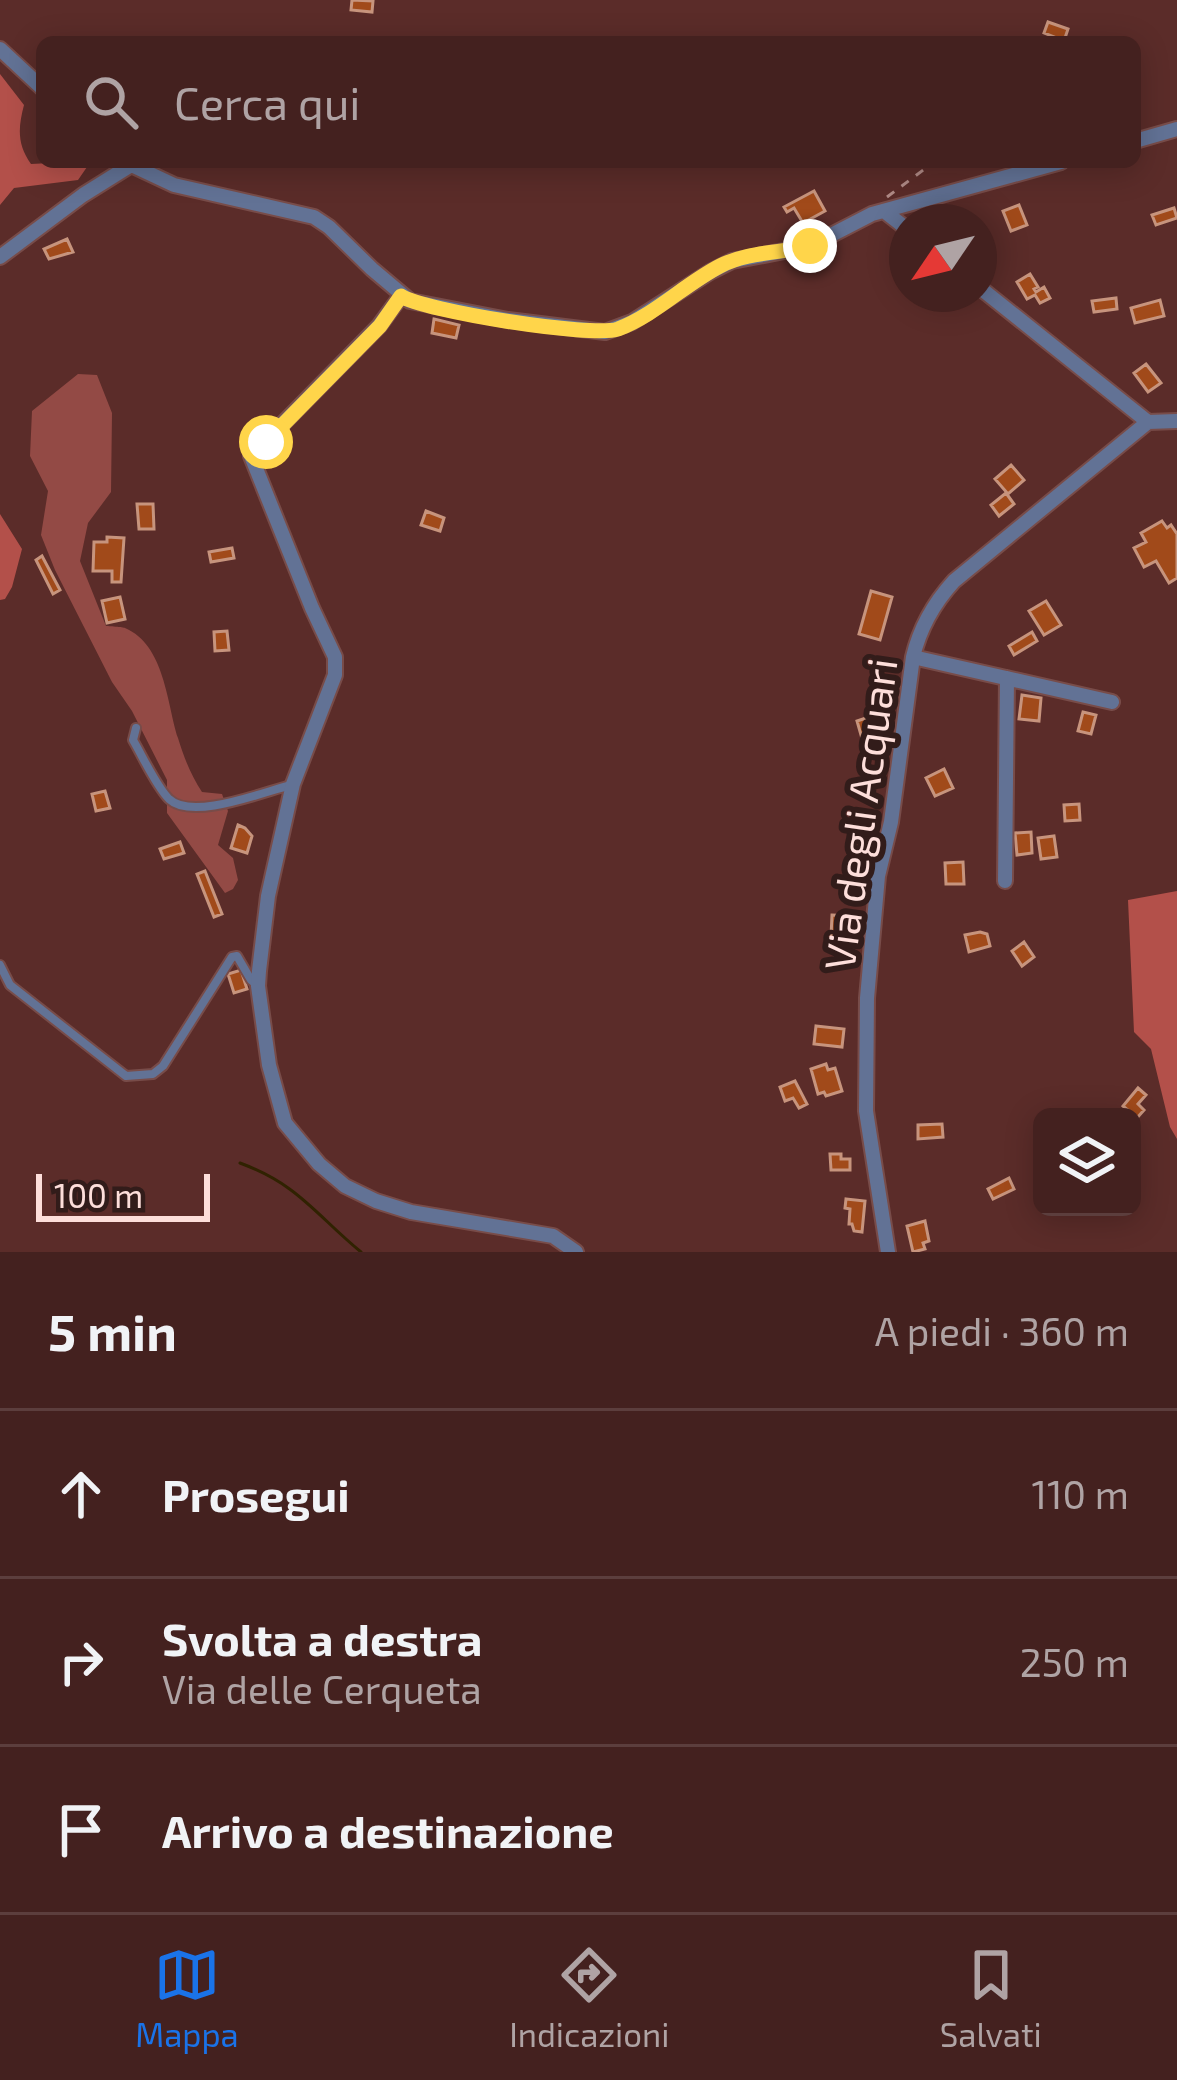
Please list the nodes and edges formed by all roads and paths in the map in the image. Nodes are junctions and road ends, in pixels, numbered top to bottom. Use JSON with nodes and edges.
{"nodes":[{"id":1,"x":0,"y":49,"type":"edge"},
{"id":2,"x":36,"y":82,"type":"edge"},
{"id":3,"x":1177,"y":129,"type":"edge"},
{"id":4,"x":1141,"y":139,"type":"edge"},
{"id":5,"x":122,"y":168,"type":"edge"},
{"id":6,"x":137,"y":168,"type":"edge"},
{"id":7,"x":926,"y":168,"type":"edge"},
{"id":8,"x":1039,"y":168,"type":"edge"},
{"id":9,"x":884,"y":211,"type":"junction"},
{"id":10,"x":889,"y":215,"type":"edge"},
{"id":11,"x":0,"y":256,"type":"edge"},
{"id":12,"x":401,"y":296,"type":"junction"},
{"id":13,"x":997,"y":301,"type":"edge"},
{"id":14,"x":1177,"y":421,"type":"edge"},
{"id":15,"x":1148,"y":422,"type":"junction"},
{"id":16,"x":913,"y":657,"type":"junction"},
{"id":17,"x":1007,"y":678,"type":"junction"},
{"id":18,"x":1112,"y":702,"type":"dead end"},
{"id":19,"x":136,"y":728,"type":"dead end"},
{"id":20,"x":293,"y":784,"type":"junction"},
{"id":21,"x":1005,"y":881,"type":"dead end"},
{"id":22,"x":0,"y":965,"type":"edge"},
{"id":23,"x":258,"y":986,"type":"junction"},
{"id":24,"x":888,"y":1249,"type":"edge"},
{"id":25,"x":575,"y":1252,"type":"edge"}],
"edges":[{"from":1,"to":2,"type":"street"},
{"from":3,"to":4,"type":"street"},
{"from":5,"to":11,"type":"street"},
{"from":6,"to":12,"type":"street"},
{"from":7,"to":9,"type":"path"},
{"from":8,"to":9,"type":"street"},
{"from":9,"to":10,"type":"street"},
{"from":9,"to":12,"type":"street"},
{"from":12,"to":20,"type":"street"},
{"from":13,"to":15,"type":"street"},
{"from":14,"to":15,"type":"street"},
{"from":15,"to":16,"type":"street","name":"Via degli Acquari"},
{"from":16,"to":17,"type":"street"},
{"from":16,"to":24,"type":"street","name":"Via degli Acquari"},
{"from":17,"to":18,"type":"street"},
{"from":17,"to":21,"type":"street"},
{"from":19,"to":20,"type":"lane"},
{"from":20,"to":23,"type":"street"},
{"from":22,"to":23,"type":"lane"},
{"from":23,"to":25,"type":"street"}]}
